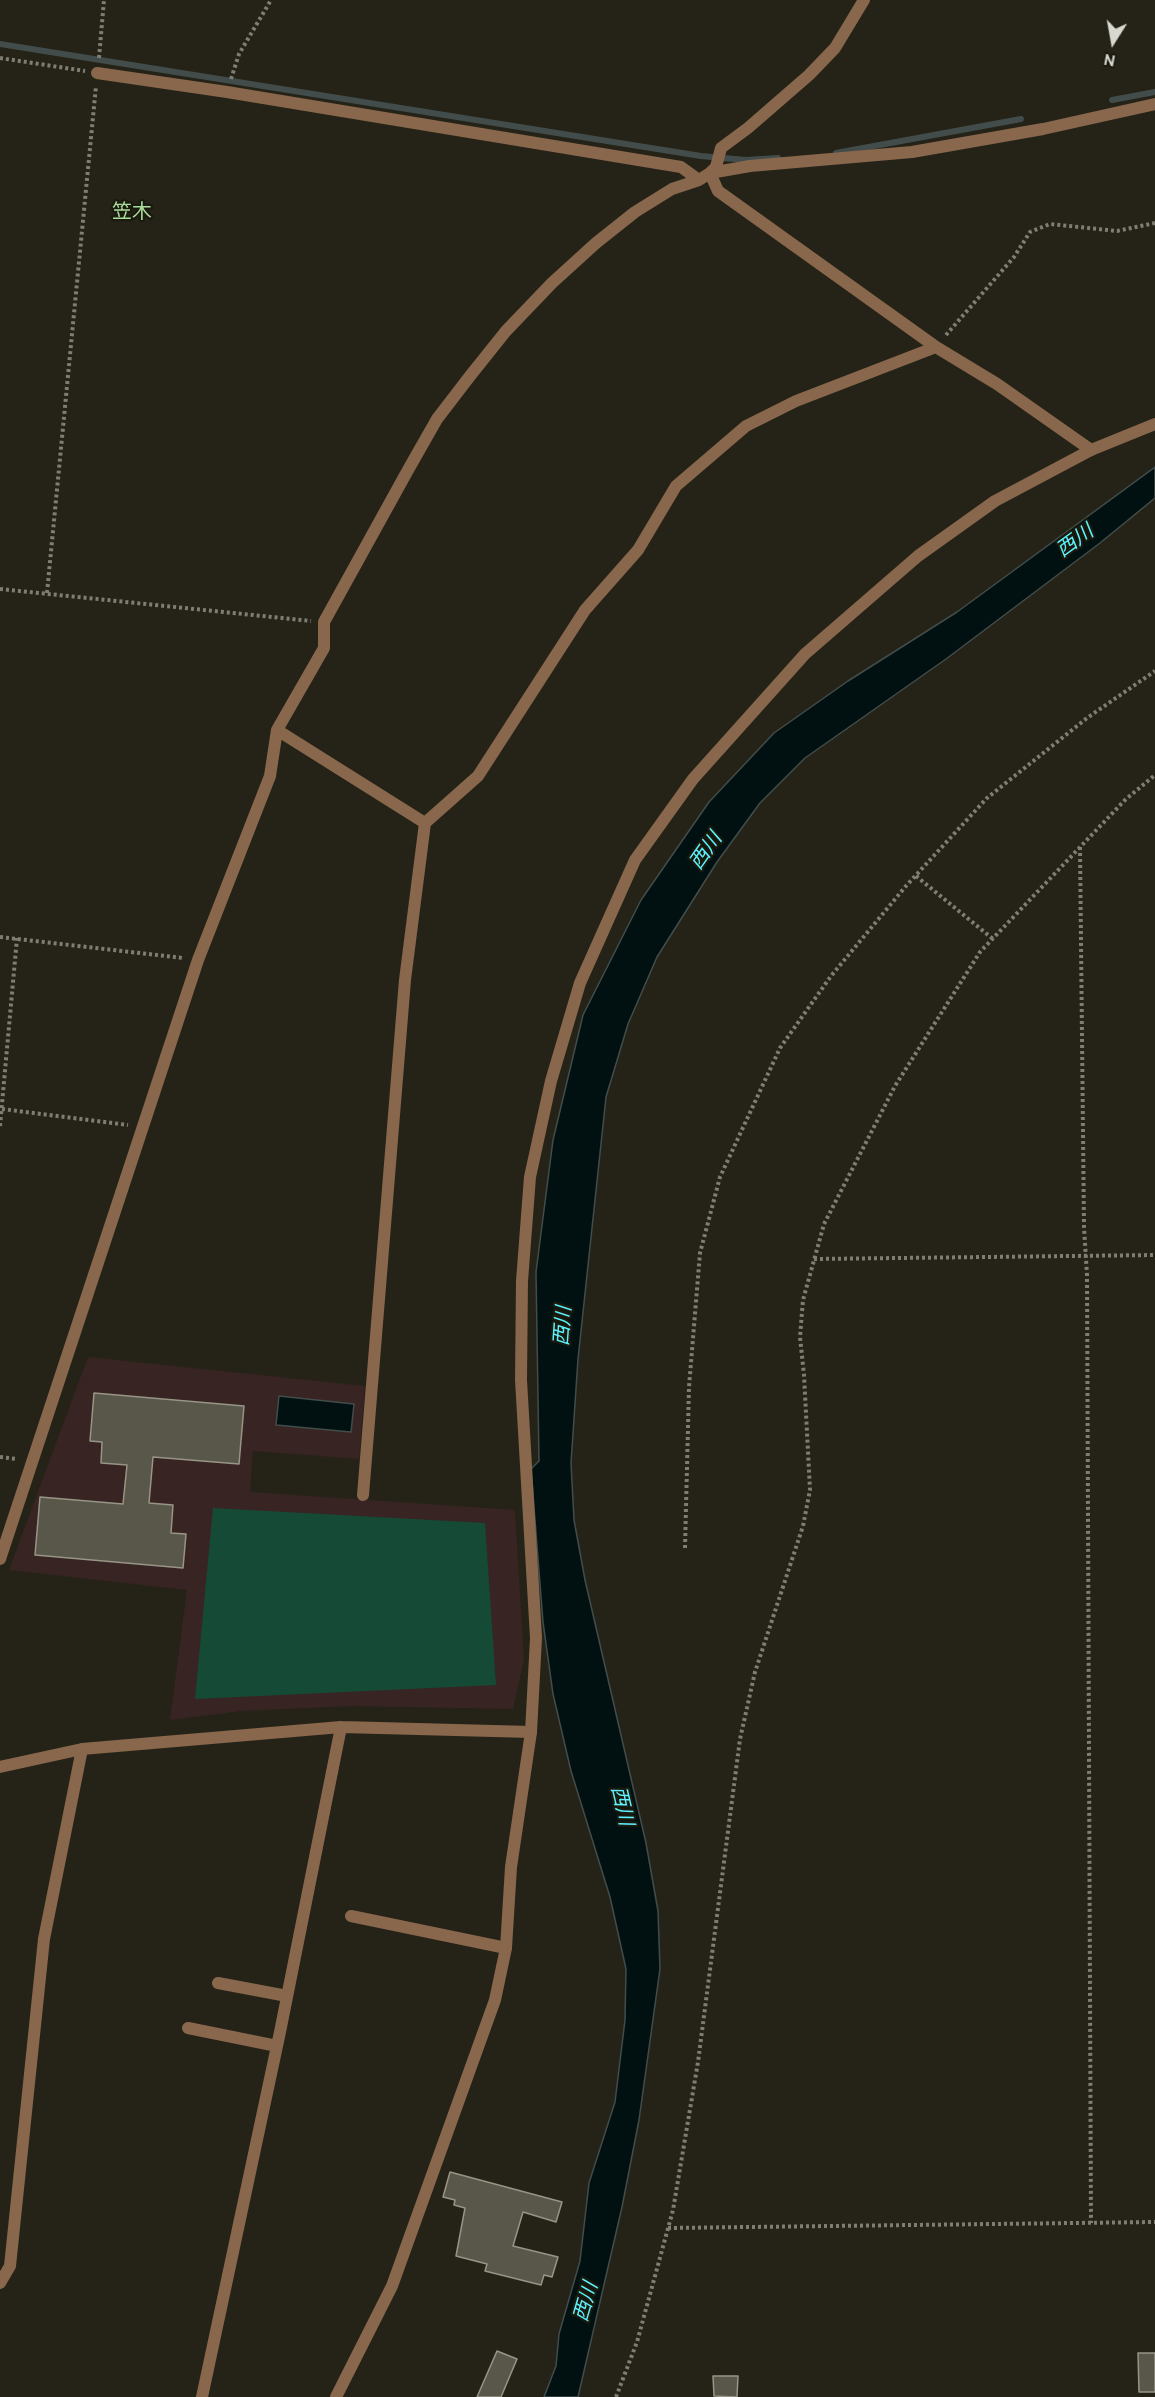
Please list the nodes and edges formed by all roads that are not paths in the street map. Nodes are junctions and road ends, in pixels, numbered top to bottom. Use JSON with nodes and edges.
{"nodes":[{"id":1,"x":864,"y":0,"type":"edge"},
{"id":2,"x":97,"y":73,"type":"road end"},
{"id":3,"x":1155,"y":104,"type":"edge"},
{"id":4,"x":713,"y":170,"type":"junction"},
{"id":5,"x":699,"y":180,"type":"junction"},
{"id":6,"x":936,"y":347,"type":"junction"},
{"id":7,"x":1155,"y":424,"type":"edge"},
{"id":8,"x":1091,"y":450,"type":"junction"},
{"id":9,"x":277,"y":730,"type":"junction"},
{"id":10,"x":424,"y":823,"type":"junction"},
{"id":11,"x":363,"y":1495,"type":"dead end"},
{"id":12,"x":0,"y":1559,"type":"edge"},
{"id":13,"x":341,"y":1727,"type":"junction"},
{"id":14,"x":531,"y":1732,"type":"junction"},
{"id":15,"x":82,"y":1749,"type":"junction"},
{"id":16,"x":0,"y":1767,"type":"edge"},
{"id":17,"x":351,"y":1916,"type":"dead end"},
{"id":18,"x":506,"y":1948,"type":"junction"},
{"id":19,"x":218,"y":1983,"type":"dead end"},
{"id":20,"x":287,"y":1996,"type":"junction"},
{"id":21,"x":188,"y":2028,"type":"dead end"},
{"id":22,"x":277,"y":2046,"type":"junction"},
{"id":23,"x":0,"y":2283,"type":"edge"},
{"id":24,"x":201,"y":2397,"type":"edge"},
{"id":25,"x":336,"y":2397,"type":"edge"}],
"edges":[{"from":1,"to":4,"type":"street"},
{"from":2,"to":5,"type":"street"},
{"from":3,"to":4,"type":"street"},
{"from":4,"to":5,"type":"street"},
{"from":4,"to":6,"type":"street"},
{"from":5,"to":9,"type":"street"},
{"from":6,"to":8,"type":"street"},
{"from":6,"to":10,"type":"street"},
{"from":7,"to":8,"type":"street"},
{"from":8,"to":14,"type":"street"},
{"from":9,"to":10,"type":"street"},
{"from":9,"to":12,"type":"street"},
{"from":10,"to":11,"type":"street"},
{"from":13,"to":14,"type":"street"},
{"from":13,"to":15,"type":"street"},
{"from":13,"to":20,"type":"street"},
{"from":14,"to":18,"type":"street"},
{"from":15,"to":16,"type":"street"},
{"from":15,"to":23,"type":"street"},
{"from":17,"to":18,"type":"street"},
{"from":18,"to":25,"type":"street"},
{"from":19,"to":20,"type":"street"},
{"from":20,"to":22,"type":"street"},
{"from":21,"to":22,"type":"street"},
{"from":22,"to":24,"type":"street"}]}
